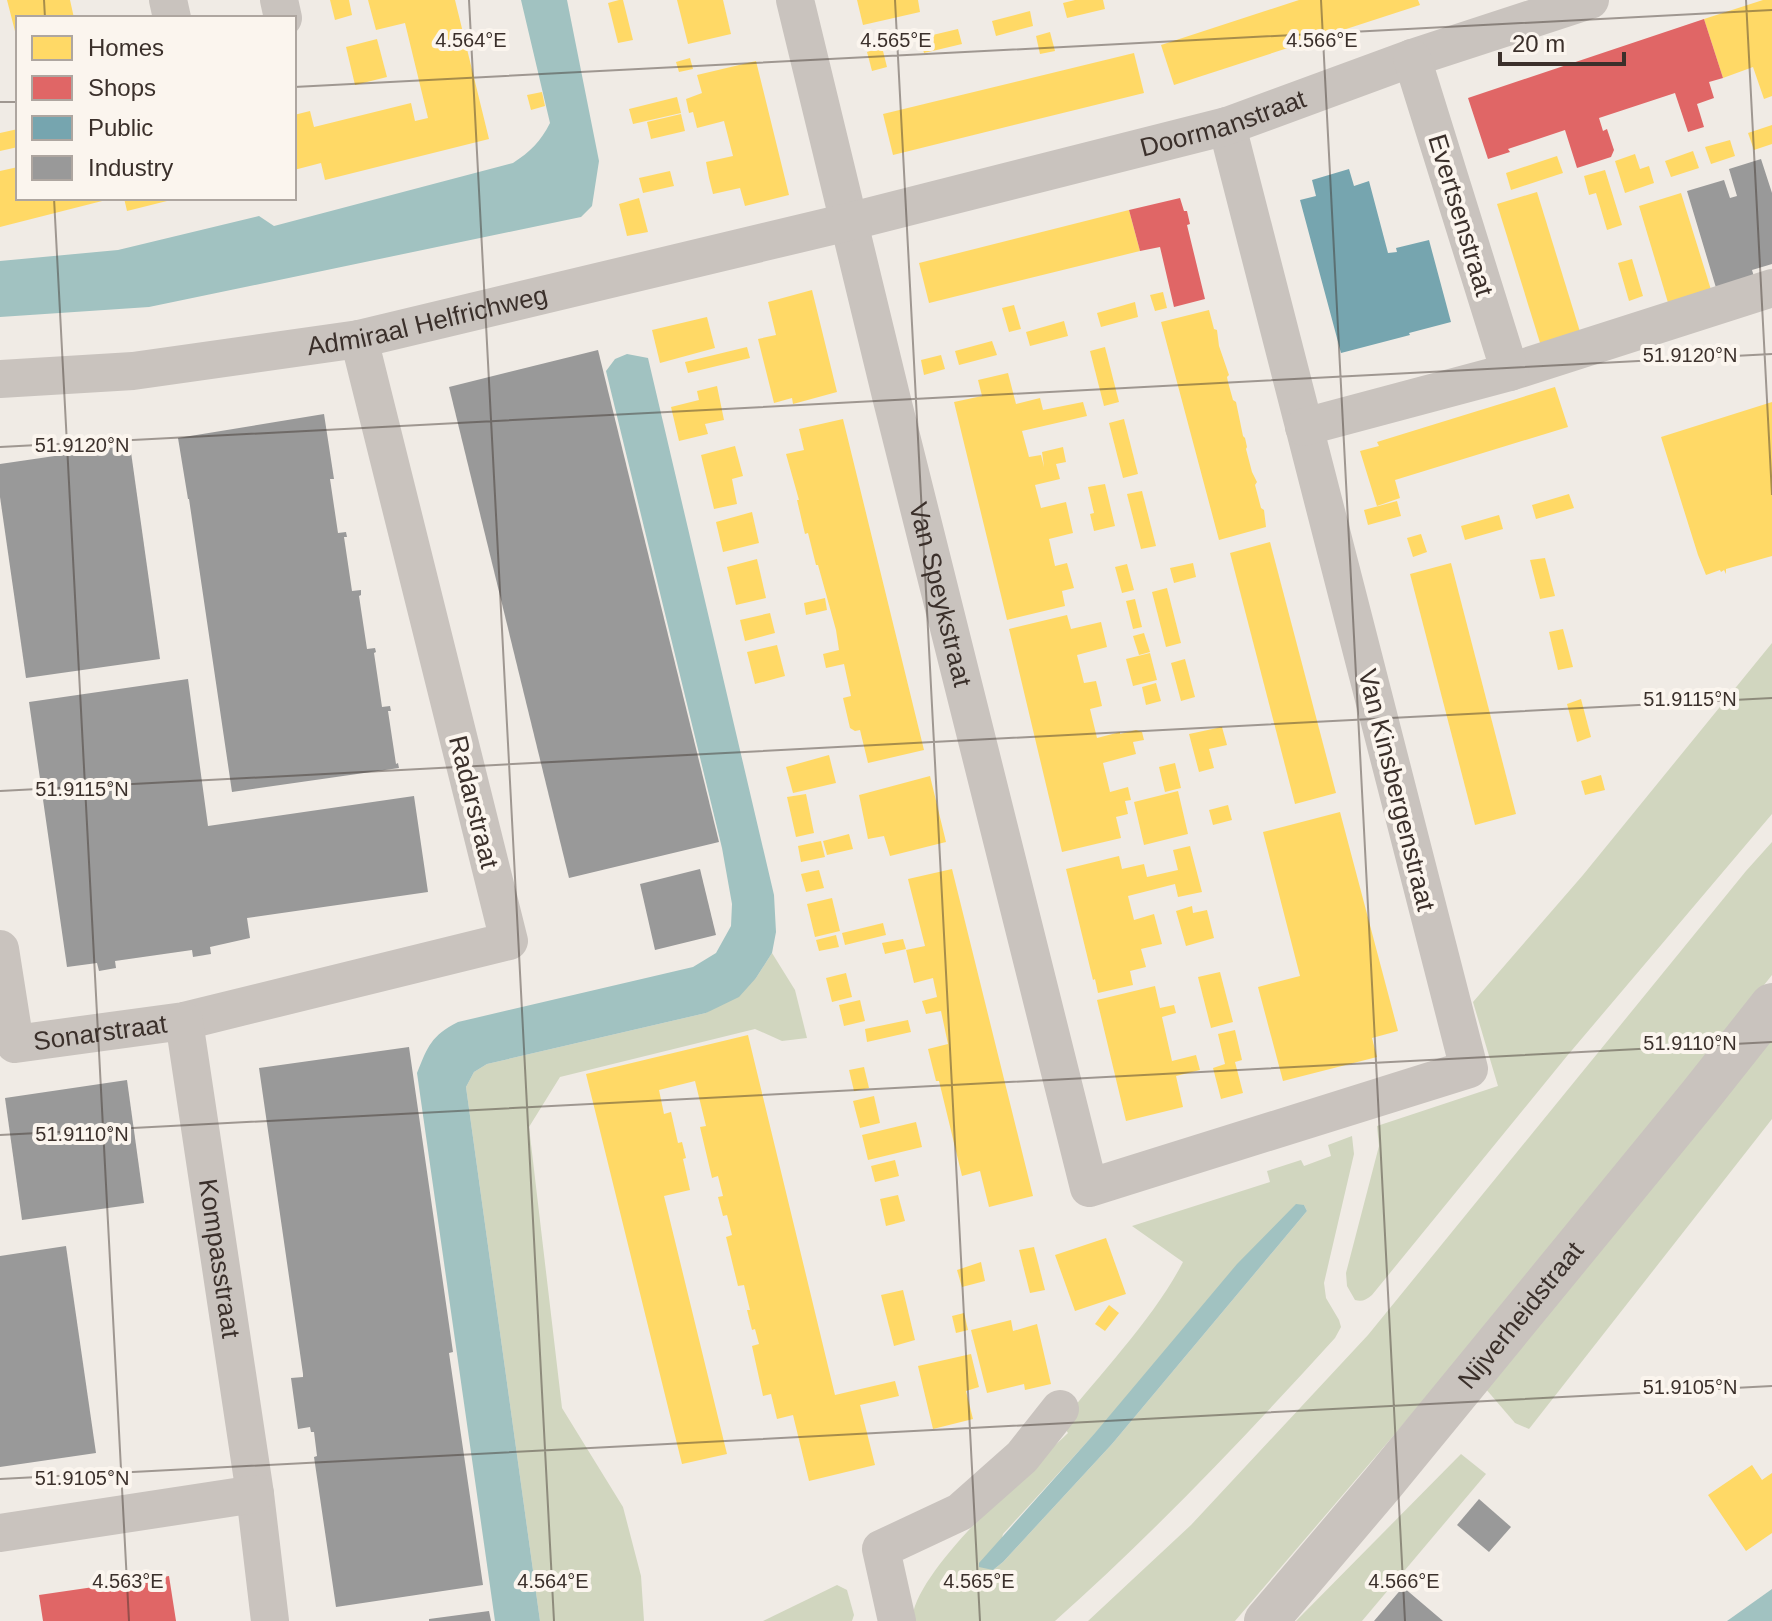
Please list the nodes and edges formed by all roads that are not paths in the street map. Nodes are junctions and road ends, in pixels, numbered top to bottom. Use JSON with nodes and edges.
{"nodes":[{"id":1,"x":795,"y":0,"type":"edge"},
{"id":2,"x":1590,"y":0,"type":"edge"},
{"id":3,"x":1412,"y":58,"type":"junction"},
{"id":4,"x":1227,"y":126,"type":"junction"},
{"id":5,"x":848,"y":222,"type":"junction"},
{"id":6,"x":1772,"y":288,"type":"edge"},
{"id":7,"x":359,"y":339,"type":"junction"},
{"id":8,"x":1510,"y":372,"type":"junction"},
{"id":9,"x":0,"y":379,"type":"edge"},
{"id":10,"x":1304,"y":427,"type":"junction"},
{"id":11,"x":0,"y":949,"type":"edge"},
{"id":12,"x":1772,"y":1005,"type":"edge"},
{"id":13,"x":184,"y":1021,"type":"junction"},
{"id":14,"x":1089,"y":1188,"type":"joint"},
{"id":15,"x":1060,"y":1409,"type":"dead end"},
{"id":16,"x":255,"y":1494,"type":"junction"},
{"id":17,"x":0,"y":1533,"type":"edge"},
{"id":18,"x":270,"y":1621,"type":"edge"},
{"id":19,"x":897,"y":1621,"type":"edge"},
{"id":20,"x":1266,"y":1621,"type":"edge"}],
"edges":[{"from":1,"to":5,"type":"street","name":"Van Speykstraat"},
{"from":2,"to":3,"type":"street","name":"Doormanstraat"},
{"from":3,"to":4,"type":"street","name":"Doormanstraat"},
{"from":3,"to":8,"type":"street","name":"Evertsenstraat"},
{"from":4,"to":5,"type":"street","name":"Doormanstraat"},
{"from":4,"to":10,"type":"street","name":"Van Kinsbergenstraat"},
{"from":5,"to":7,"type":"street","name":"Admiraal Helfrichweg"},
{"from":5,"to":14,"type":"street","name":"Van Speykstraat"},
{"from":6,"to":8,"type":"street"},
{"from":7,"to":9,"type":"street","name":"Admiraal Helfrichweg"},
{"from":7,"to":13,"type":"street","name":"Radarstraat"},
{"from":8,"to":10,"type":"street"},
{"from":10,"to":14,"type":"street","name":"Van Kinsbergenstraat"},
{"from":11,"to":13,"type":"street","name":"Sonarstraat"},
{"from":12,"to":20,"type":"street","name":"Nijverheidstraat"},
{"from":13,"to":16,"type":"street","name":"Kompasstraat"},
{"from":15,"to":19,"type":"street"},
{"from":16,"to":17,"type":"street"},
{"from":16,"to":18,"type":"street","name":"Kompasstraat"}]}
